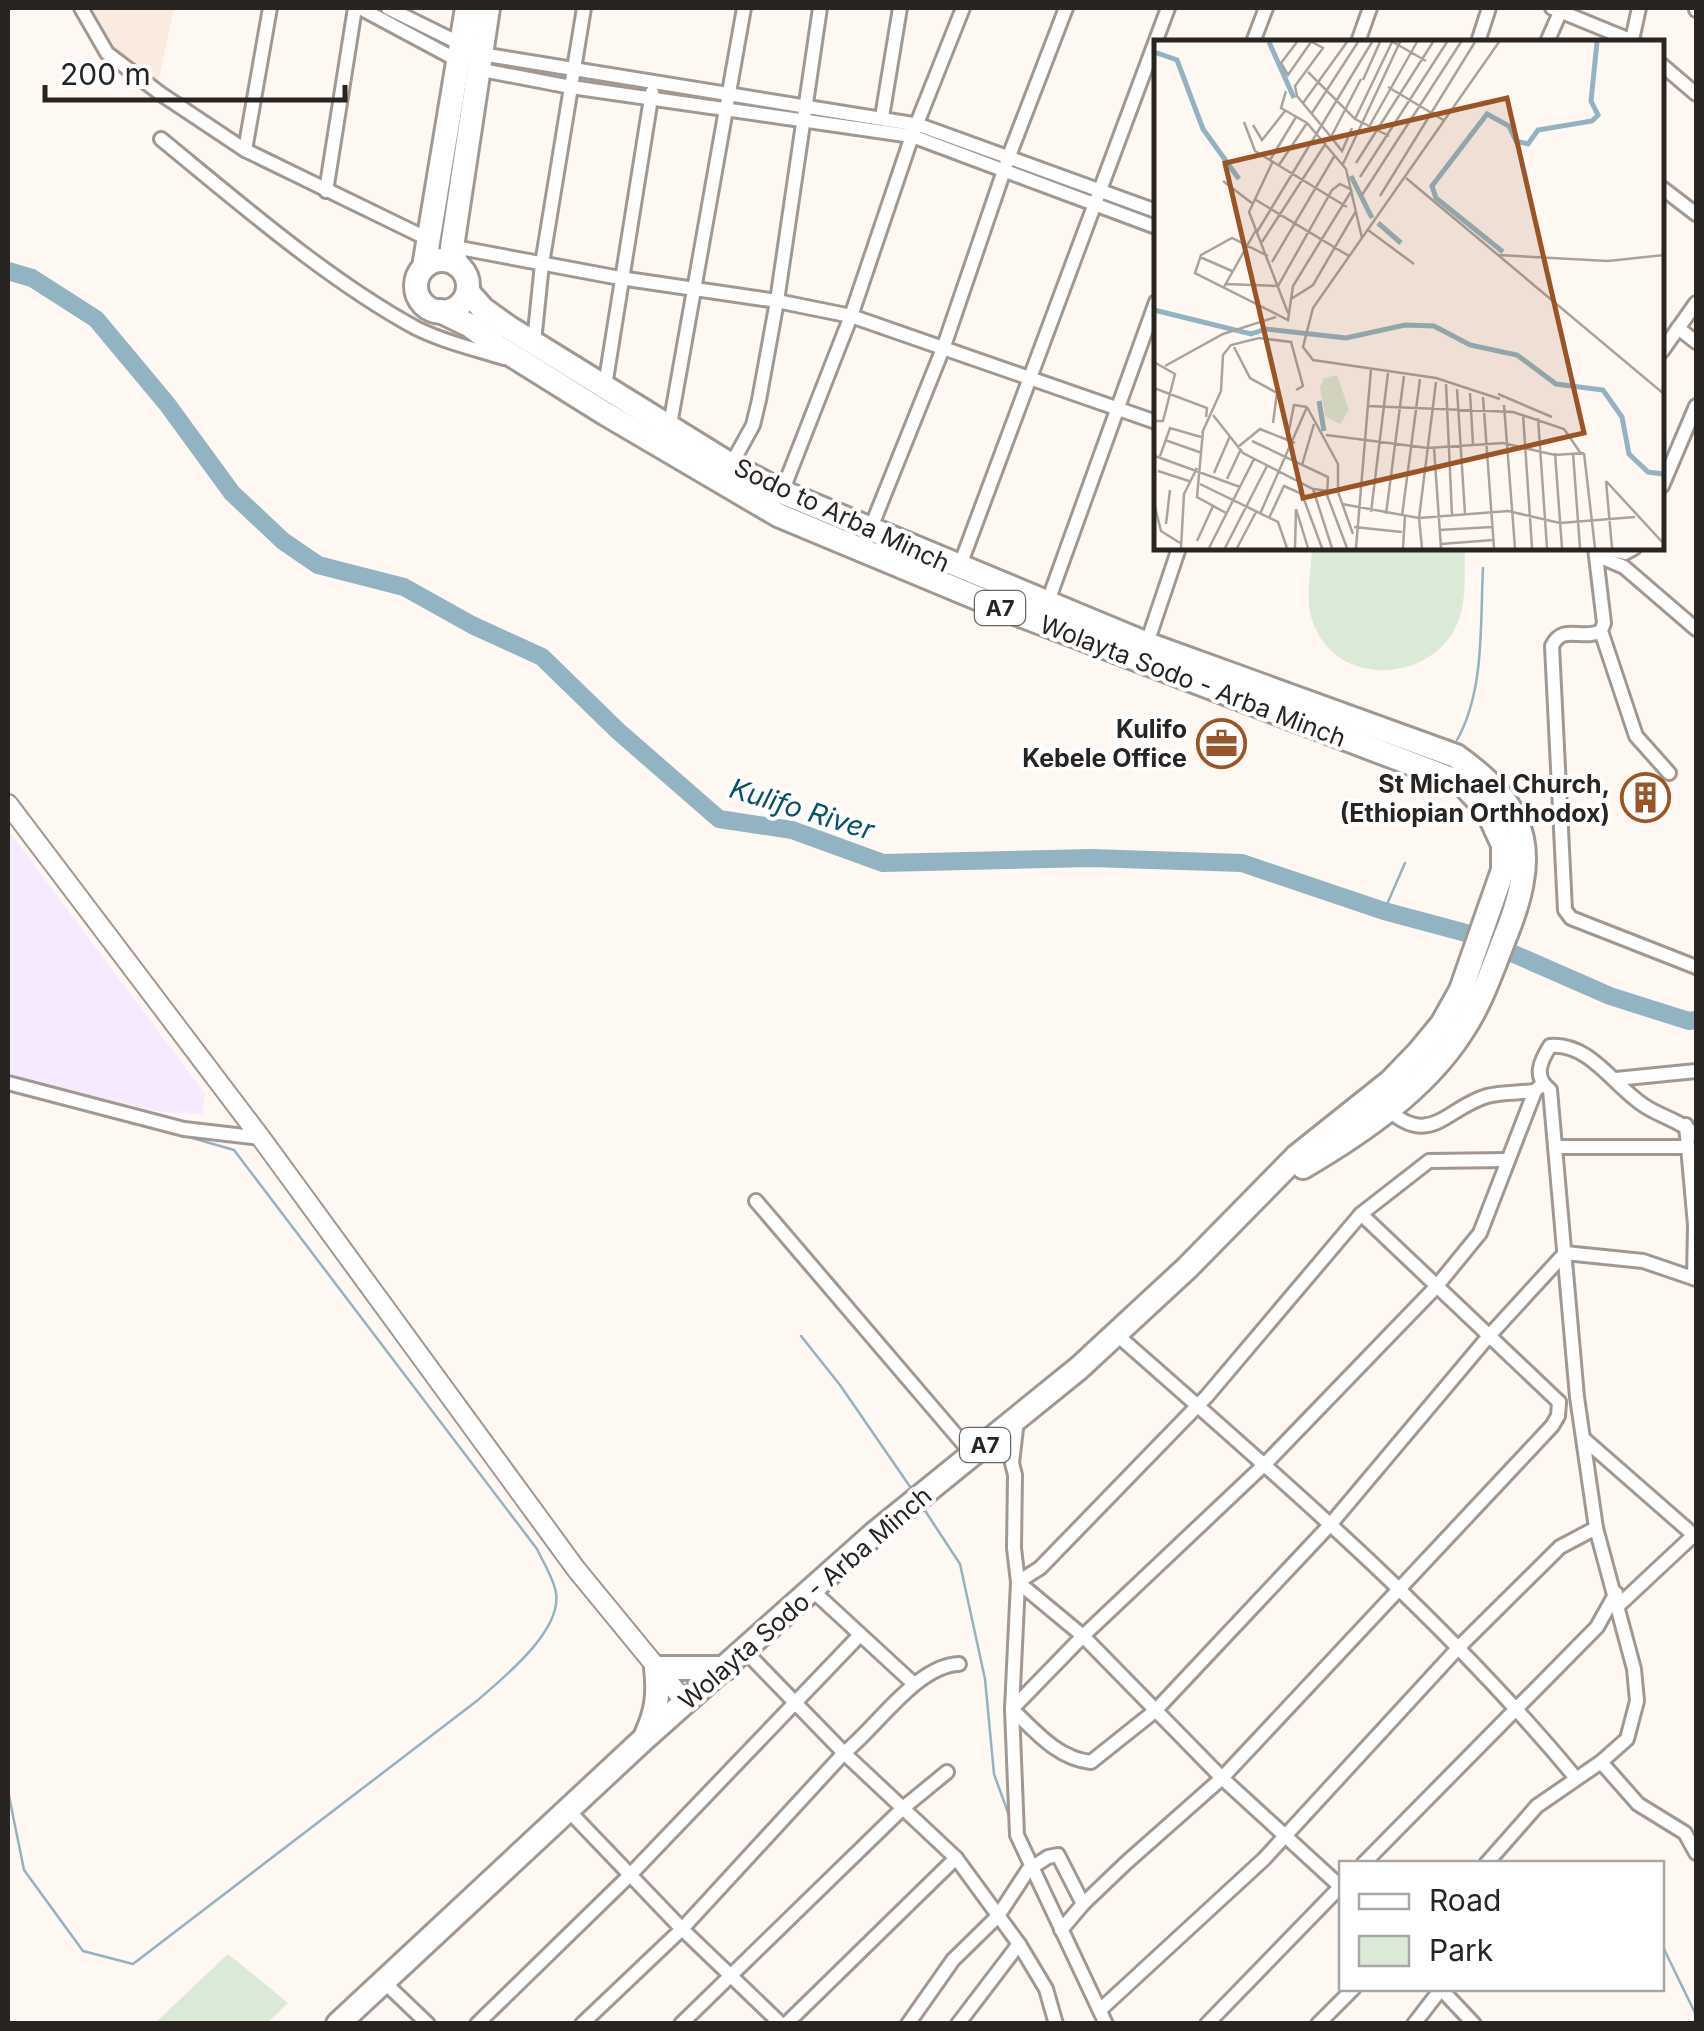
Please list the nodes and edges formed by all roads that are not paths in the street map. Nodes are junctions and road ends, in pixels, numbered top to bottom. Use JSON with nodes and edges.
{"nodes":[{"id":1,"x":80,"y":8,"type":"edge"},
{"id":2,"x":270,"y":8,"type":"edge"},
{"id":3,"x":358,"y":8,"type":"edge"},
{"id":4,"x":388,"y":8,"type":"edge"},
{"id":5,"x":467,"y":8,"type":"edge"},
{"id":6,"x":488,"y":8,"type":"edge"},
{"id":7,"x":584,"y":8,"type":"edge"},
{"id":8,"x":744,"y":8,"type":"edge"},
{"id":9,"x":820,"y":8,"type":"edge"},
{"id":10,"x":900,"y":8,"type":"edge"},
{"id":11,"x":963,"y":8,"type":"edge"},
{"id":12,"x":1066,"y":8,"type":"edge"},
{"id":13,"x":1168,"y":8,"type":"edge"},
{"id":14,"x":1266,"y":8,"type":"edge"},
{"id":15,"x":1370,"y":8,"type":"edge"},
{"id":16,"x":1489,"y":8,"type":"edge"},
{"id":17,"x":1639,"y":8,"type":"edge"},
{"id":18,"x":1558,"y":9,"type":"edge"},
{"id":19,"x":1156,"y":40,"type":"edge"},
{"id":20,"x":1254,"y":40,"type":"edge"},
{"id":21,"x":1359,"y":40,"type":"edge"},
{"id":22,"x":1479,"y":40,"type":"edge"},
{"id":23,"x":1548,"y":40,"type":"edge"},
{"id":24,"x":1632,"y":40,"type":"edge"},
{"id":25,"x":1634,"y":40,"type":"edge"},
{"id":26,"x":1154,"y":45,"type":"edge"},
{"id":27,"x":470,"y":58,"type":"junction"},
{"id":28,"x":1664,"y":66,"type":"edge"},
{"id":29,"x":574,"y":71,"type":"junction"},
{"id":30,"x":653,"y":84,"type":"junction"},
{"id":31,"x":571,"y":87,"type":"junction"},
{"id":32,"x":1696,"y":94,"type":"edge"},
{"id":33,"x":729,"y":96,"type":"junction"},
{"id":34,"x":650,"y":99,"type":"junction"},
{"id":35,"x":726,"y":110,"type":"junction"},
{"id":36,"x":803,"y":113,"type":"junction"},
{"id":37,"x":882,"y":117,"type":"junction"},
{"id":38,"x":916,"y":130,"type":"junction"},
{"id":39,"x":161,"y":138,"type":"dead end"},
{"id":40,"x":245,"y":150,"type":"junction"},
{"id":41,"x":1007,"y":162,"type":"junction"},
{"id":42,"x":1099,"y":189,"type":"junction"},
{"id":43,"x":326,"y":191,"type":"junction"},
{"id":44,"x":1664,"y":193,"type":"edge"},
{"id":45,"x":1094,"y":204,"type":"junction"},
{"id":46,"x":1154,"y":210,"type":"edge"},
{"id":47,"x":1696,"y":214,"type":"edge"},
{"id":48,"x":1154,"y":226,"type":"edge"},
{"id":49,"x":446,"y":251,"type":"junction"},
{"id":50,"x":542,"y":264,"type":"junction"},
{"id":51,"x":424,"y":267,"type":"junction"},
{"id":52,"x":620,"y":278,"type":"junction"},
{"id":53,"x":696,"y":290,"type":"junction"},
{"id":54,"x":468,"y":292,"type":"junction"},
{"id":55,"x":777,"y":301,"type":"junction"},
{"id":56,"x":1696,"y":303,"type":"edge"},
{"id":57,"x":1154,"y":308,"type":"edge"},
{"id":58,"x":440,"y":311,"type":"junction"},
{"id":59,"x":851,"y":316,"type":"junction"},
{"id":60,"x":1678,"y":328,"type":"junction"},
{"id":61,"x":534,"y":342,"type":"junction"},
{"id":62,"x":1696,"y":342,"type":"edge"},
{"id":63,"x":944,"y":346,"type":"junction"},
{"id":64,"x":1664,"y":348,"type":"edge"},
{"id":65,"x":526,"y":364,"type":"junction"},
{"id":66,"x":1030,"y":376,"type":"junction"},
{"id":67,"x":605,"y":386,"type":"junction"},
{"id":68,"x":1696,"y":406,"type":"edge"},
{"id":69,"x":1119,"y":407,"type":"junction"},
{"id":70,"x":1154,"y":421,"type":"edge"},
{"id":71,"x":670,"y":426,"type":"junction"},
{"id":72,"x":721,"y":467,"type":"junction"},
{"id":73,"x":1664,"y":481,"type":"edge"},
{"id":74,"x":782,"y":492,"type":"junction"},
{"id":75,"x":870,"y":530,"type":"junction"},
{"id":76,"x":1179,"y":550,"type":"edge"},
{"id":77,"x":1599,"y":550,"type":"edge"},
{"id":78,"x":1631,"y":550,"type":"edge"},
{"id":79,"x":959,"y":568,"type":"junction"},
{"id":80,"x":1048,"y":604,"type":"junction"},
{"id":81,"x":1696,"y":629,"type":"edge"},
{"id":82,"x":1601,"y":631,"type":"junction"},
{"id":83,"x":1143,"y":653,"type":"junction"},
{"id":84,"x":1290,"y":708,"type":"junction"},
{"id":85,"x":1668,"y":773,"type":"dead end"},
{"id":86,"x":8,"y":804,"type":"edge"},
{"id":87,"x":1696,"y":967,"type":"edge"},
{"id":88,"x":1471,"y":994,"type":"junction"},
{"id":89,"x":1696,"y":1071,"type":"edge"},
{"id":90,"x":1616,"y":1079,"type":"junction"},
{"id":91,"x":8,"y":1084,"type":"edge"},
{"id":92,"x":1538,"y":1088,"type":"junction"},
{"id":93,"x":1387,"y":1109,"type":"junction"},
{"id":94,"x":1691,"y":1130,"type":"edge"},
{"id":95,"x":261,"y":1138,"type":"junction"},
{"id":96,"x":1688,"y":1147,"type":"junction"},
{"id":97,"x":1555,"y":1148,"type":"junction"},
{"id":98,"x":1506,"y":1160,"type":"junction"},
{"id":99,"x":1278,"y":1180,"type":"junction"},
{"id":100,"x":756,"y":1201,"type":"dead end"},
{"id":101,"x":1361,"y":1214,"type":"junction"},
{"id":102,"x":1564,"y":1254,"type":"junction"},
{"id":103,"x":1695,"y":1278,"type":"edge"},
{"id":104,"x":1436,"y":1287,"type":"junction"},
{"id":105,"x":1116,"y":1334,"type":"junction"},
{"id":106,"x":1488,"y":1337,"type":"junction"},
{"id":107,"x":1578,"y":1396,"type":"junction"},
{"id":108,"x":1558,"y":1402,"type":"junction"},
{"id":109,"x":1198,"y":1405,"type":"junction"},
{"id":110,"x":1016,"y":1420,"type":"junction"},
{"id":111,"x":1584,"y":1439,"type":"junction"},
{"id":112,"x":973,"y":1455,"type":"junction"},
{"id":113,"x":1265,"y":1464,"type":"junction"},
{"id":114,"x":1329,"y":1526,"type":"junction"},
{"id":115,"x":1596,"y":1528,"type":"junction"},
{"id":116,"x":1696,"y":1535,"type":"edge"},
{"id":117,"x":1018,"y":1582,"type":"junction"},
{"id":118,"x":812,"y":1590,"type":"junction"},
{"id":119,"x":1397,"y":1590,"type":"junction"},
{"id":120,"x":1617,"y":1599,"type":"junction"},
{"id":121,"x":860,"y":1634,"type":"junction"},
{"id":122,"x":1083,"y":1636,"type":"junction"},
{"id":123,"x":1460,"y":1647,"type":"junction"},
{"id":124,"x":745,"y":1651,"type":"junction"},
{"id":125,"x":959,"y":1664,"type":"dead end"},
{"id":126,"x":656,"y":1668,"type":"junction"},
{"id":127,"x":726,"y":1668,"type":"junction"},
{"id":128,"x":914,"y":1684,"type":"junction"},
{"id":129,"x":686,"y":1703,"type":"junction"},
{"id":130,"x":798,"y":1704,"type":"junction"},
{"id":131,"x":1517,"y":1707,"type":"junction"},
{"id":132,"x":1012,"y":1710,"type":"junction"},
{"id":133,"x":1155,"y":1711,"type":"junction"},
{"id":134,"x":644,"y":1738,"type":"junction"},
{"id":135,"x":844,"y":1753,"type":"junction"},
{"id":136,"x":1601,"y":1762,"type":"junction"},
{"id":137,"x":947,"y":1772,"type":"dead end"},
{"id":138,"x":1575,"y":1777,"type":"junction"},
{"id":139,"x":1222,"y":1778,"type":"junction"},
{"id":140,"x":903,"y":1808,"type":"junction"},
{"id":141,"x":568,"y":1809,"type":"junction"},
{"id":142,"x":1287,"y":1835,"type":"junction"},
{"id":143,"x":1696,"y":1854,"type":"edge"},
{"id":144,"x":956,"y":1858,"type":"junction"},
{"id":145,"x":1366,"y":1861,"type":"edge"},
{"id":146,"x":1489,"y":1861,"type":"edge"},
{"id":147,"x":1032,"y":1866,"type":"junction"},
{"id":148,"x":630,"y":1875,"type":"junction"},
{"id":149,"x":1339,"y":1884,"type":"edge"},
{"id":150,"x":1339,"y":1888,"type":"edge"},
{"id":151,"x":1083,"y":1904,"type":"junction"},
{"id":152,"x":998,"y":1916,"type":"junction"},
{"id":153,"x":682,"y":1929,"type":"junction"},
{"id":154,"x":1061,"y":1930,"type":"junction"},
{"id":155,"x":1019,"y":1944,"type":"junction"},
{"id":156,"x":730,"y":1974,"type":"junction"},
{"id":157,"x":383,"y":1980,"type":"junction"},
{"id":158,"x":1351,"y":1991,"type":"edge"},
{"id":159,"x":1439,"y":1991,"type":"edge"},
{"id":160,"x":1443,"y":1991,"type":"edge"},
{"id":161,"x":1103,"y":2017,"type":"edge"},
{"id":162,"x":338,"y":2024,"type":"edge"},
{"id":163,"x":428,"y":2024,"type":"edge"},
{"id":164,"x":477,"y":2024,"type":"edge"},
{"id":165,"x":582,"y":2024,"type":"edge"},
{"id":166,"x":681,"y":2024,"type":"edge"},
{"id":167,"x":784,"y":2024,"type":"edge"},
{"id":168,"x":908,"y":2024,"type":"edge"},
{"id":169,"x":958,"y":2024,"type":"edge"},
{"id":170,"x":1056,"y":2024,"type":"edge"},
{"id":171,"x":1206,"y":2024,"type":"edge"},
{"id":172,"x":1318,"y":2024,"type":"edge"},
{"id":173,"x":1414,"y":2024,"type":"edge"},
{"id":174,"x":1474,"y":2024,"type":"edge"}],
"edges":[{"from":1,"to":40,"type":"street"},
{"from":2,"to":40,"type":"street"},
{"from":3,"to":27,"type":"street"},
{"from":3,"to":43,"type":"street"},
{"from":4,"to":27,"type":"street"},
{"from":5,"to":27,"type":"highway","name":"Wolayta Sodo - Arba Minch","number":"A7"},
{"from":6,"to":27,"type":"highway","name":"Wolayta Sodo - Arba Minch","number":"A7"},
{"from":7,"to":29,"type":"street"},
{"from":8,"to":33,"type":"street"},
{"from":9,"to":36,"type":"street"},
{"from":10,"to":37,"type":"street"},
{"from":11,"to":38,"type":"street"},
{"from":12,"to":41,"type":"street"},
{"from":13,"to":19,"type":"street"},
{"from":14,"to":20,"type":"street"},
{"from":15,"to":21,"type":"street"},
{"from":16,"to":22,"type":"street"},
{"from":17,"to":25,"type":"street"},
{"from":18,"to":23,"type":"street"},
{"from":18,"to":24,"type":"street"},
{"from":26,"to":42,"type":"street"},
{"from":27,"to":29,"type":"street"},
{"from":27,"to":31,"type":"street"},
{"from":27,"to":49,"type":"highway","name":"Wolayta Sodo - Arba Minch","number":"A7"},
{"from":28,"to":32,"type":"street"},
{"from":29,"to":30,"type":"street"},
{"from":29,"to":31,"type":"street"},
{"from":30,"to":33,"type":"street"},
{"from":30,"to":34,"type":"street"},
{"from":31,"to":34,"type":"street"},
{"from":31,"to":50,"type":"street"},
{"from":33,"to":35,"type":"street"},
{"from":33,"to":36,"type":"street"},
{"from":34,"to":35,"type":"street"},
{"from":34,"to":52,"type":"street"},
{"from":35,"to":36,"type":"street"},
{"from":35,"to":53,"type":"street"},
{"from":36,"to":37,"type":"street"},
{"from":36,"to":38,"type":"street"},
{"from":36,"to":55,"type":"street"},
{"from":37,"to":38,"type":"street"},
{"from":38,"to":41,"type":"street"},
{"from":38,"to":59,"type":"street"},
{"from":39,"to":65,"type":"street"},
{"from":40,"to":43,"type":"street"},
{"from":41,"to":42,"type":"street"},
{"from":41,"to":45,"type":"street"},
{"from":41,"to":63,"type":"street"},
{"from":42,"to":45,"type":"street"},
{"from":42,"to":46,"type":"street"},
{"from":43,"to":49,"type":"street"},
{"from":44,"to":47,"type":"street"},
{"from":45,"to":48,"type":"street"},
{"from":45,"to":66,"type":"street"},
{"from":49,"to":50,"type":"street"},
{"from":49,"to":51,"type":"highway","name":"Wolayta Sodo - Arba Minch","number":"A7"},
{"from":49,"to":51,"type":"highway"},
{"from":49,"to":54,"type":"highway","name":"Wolayta Sodo - Arba Minch","number":"A7"},
{"from":50,"to":52,"type":"street"},
{"from":50,"to":61,"type":"street"},
{"from":51,"to":58,"type":"highway","name":"Wolayta Sodo - Arba Minch","number":"A7"},
{"from":52,"to":53,"type":"street"},
{"from":52,"to":67,"type":"street"},
{"from":53,"to":55,"type":"street"},
{"from":53,"to":71,"type":"street"},
{"from":54,"to":58,"type":"highway"},
{"from":54,"to":61,"type":"highway","name":"Sodo to Arba Minch","number":"A7"},
{"from":55,"to":59,"type":"street"},
{"from":55,"to":72,"type":"street"},
{"from":56,"to":60,"type":"street"},
{"from":57,"to":69,"type":"street"},
{"from":58,"to":65,"type":"highway","name":"Wolayta Sodo - Arba Minch","number":"A7"},
{"from":59,"to":63,"type":"street"},
{"from":59,"to":74,"type":"street"},
{"from":60,"to":62,"type":"street"},
{"from":60,"to":64,"type":"street"},
{"from":61,"to":67,"type":"highway","name":"Sodo to Arba Minch","number":"A7"},
{"from":63,"to":66,"type":"street"},
{"from":63,"to":75,"type":"street"},
{"from":65,"to":72,"type":"highway","name":"Wolayta Sodo - Arba Minch","number":"A7"},
{"from":66,"to":69,"type":"street"},
{"from":66,"to":79,"type":"street"},
{"from":67,"to":71,"type":"highway","name":"Sodo to Arba Minch","number":"A7"},
{"from":68,"to":73,"type":"street"},
{"from":69,"to":70,"type":"street"},
{"from":69,"to":80,"type":"street"},
{"from":71,"to":72,"type":"highway","name":"Sodo to Arba Minch","number":"A7"},
{"from":72,"to":74,"type":"highway","name":"Sodo to Arba Minch","number":"A7"},
{"from":72,"to":83,"type":"highway","name":"Wolayta Sodo - Arba Minch","number":"A7"},
{"from":74,"to":75,"type":"highway","name":"Sodo to Arba Minch","number":"A7"},
{"from":75,"to":79,"type":"highway","name":"Sodo to Arba Minch","number":"A7"},
{"from":76,"to":83,"type":"street"},
{"from":77,"to":78,"type":"street"},
{"from":77,"to":81,"type":"street"},
{"from":77,"to":82,"type":"street"},
{"from":79,"to":80,"type":"highway","name":"Sodo to Arba Minch","number":"A7"},
{"from":80,"to":83,"type":"highway","name":"Sodo to Arba Minch","number":"A7"},
{"from":82,"to":85,"type":"street"},
{"from":82,"to":87,"type":"street"},
{"from":83,"to":84,"type":"highway","name":"Sodo to Arba Minch","number":"A7"},
{"from":84,"to":88,"type":"highway","name":"Wolayta Sodo - Arba Minch","number":"A7"},
{"from":84,"to":88,"type":"highway","name":"Sodo to Arba Minch","number":"A7"},
{"from":86,"to":95,"type":"street"},
{"from":88,"to":93,"type":"highway","name":"Wolayta Sodo - Arba Minch","number":"A7"},
{"from":88,"to":99,"type":"highway","name":"Wolayta Sodo - Arba Minch","number":"A7"},
{"from":89,"to":90,"type":"street"},
{"from":90,"to":92,"type":"street"},
{"from":90,"to":94,"type":"street"},
{"from":91,"to":95,"type":"street"},
{"from":92,"to":93,"type":"street"},
{"from":92,"to":97,"type":"street"},
{"from":92,"to":98,"type":"street"},
{"from":93,"to":99,"type":"highway","name":"Wolayta Sodo - Arba Minch","number":"A7"},
{"from":94,"to":96,"type":"street"},
{"from":95,"to":126,"type":"street"},
{"from":96,"to":97,"type":"street"},
{"from":96,"to":103,"type":"street"},
{"from":97,"to":102,"type":"street"},
{"from":98,"to":101,"type":"street"},
{"from":98,"to":104,"type":"street"},
{"from":99,"to":105,"type":"highway","name":"Wolayta Sodo - Arba Minch","number":"A7"},
{"from":100,"to":112,"type":"street"},
{"from":101,"to":104,"type":"street"},
{"from":101,"to":109,"type":"street"},
{"from":102,"to":103,"type":"street"},
{"from":102,"to":106,"type":"street"},
{"from":102,"to":107,"type":"street"},
{"from":104,"to":106,"type":"street"},
{"from":104,"to":113,"type":"street"},
{"from":105,"to":109,"type":"street"},
{"from":105,"to":110,"type":"highway","name":"Wolayta Sodo - Arba Minch","number":"A7"},
{"from":106,"to":108,"type":"street"},
{"from":106,"to":114,"type":"street"},
{"from":107,"to":108,"type":"street"},
{"from":107,"to":111,"type":"street"},
{"from":108,"to":119,"type":"street"},
{"from":109,"to":113,"type":"street"},
{"from":109,"to":117,"type":"street"},
{"from":110,"to":112,"type":"highway","name":"Wolayta Sodo - Arba Minch","number":"A7"},
{"from":110,"to":117,"type":"street"},
{"from":111,"to":115,"type":"street"},
{"from":111,"to":116,"type":"street"},
{"from":112,"to":118,"type":"highway","name":"Wolayta Sodo - Arba Minch","number":"A7"},
{"from":113,"to":114,"type":"street"},
{"from":113,"to":122,"type":"street"},
{"from":114,"to":119,"type":"street"},
{"from":114,"to":133,"type":"street"},
{"from":115,"to":120,"type":"street"},
{"from":115,"to":123,"type":"street"},
{"from":116,"to":120,"type":"street"},
{"from":117,"to":122,"type":"street"},
{"from":117,"to":132,"type":"street"},
{"from":118,"to":121,"type":"street"},
{"from":118,"to":124,"type":"highway","name":"Wolayta Sodo - Arba Minch","number":"A7"},
{"from":119,"to":123,"type":"street"},
{"from":119,"to":139,"type":"street"},
{"from":120,"to":131,"type":"street"},
{"from":120,"to":136,"type":"street"},
{"from":121,"to":128,"type":"street"},
{"from":121,"to":130,"type":"street"},
{"from":122,"to":132,"type":"street"},
{"from":122,"to":133,"type":"street"},
{"from":123,"to":131,"type":"street"},
{"from":123,"to":142,"type":"street"},
{"from":124,"to":127,"type":"highway","name":"Wolayta Sodo - Arba Minch","number":"A7"},
{"from":124,"to":130,"type":"street"},
{"from":125,"to":128,"type":"street"},
{"from":126,"to":127,"type":"highway"},
{"from":126,"to":129,"type":"street"},
{"from":126,"to":134,"type":"highway"},
{"from":127,"to":129,"type":"highway","name":"Wolayta Sodo - Arba Minch","number":"A7"},
{"from":128,"to":135,"type":"street"},
{"from":129,"to":134,"type":"highway","name":"Wolayta Sodo - Arba Minch","number":"A7"},
{"from":130,"to":135,"type":"street"},
{"from":130,"to":148,"type":"street"},
{"from":131,"to":138,"type":"street"},
{"from":131,"to":145,"type":"street"},
{"from":132,"to":133,"type":"street"},
{"from":132,"to":147,"type":"street"},
{"from":133,"to":139,"type":"street"},
{"from":134,"to":141,"type":"highway","name":"Wolayta Sodo - Arba Minch","number":"A7"},
{"from":135,"to":140,"type":"street"},
{"from":135,"to":153,"type":"street"},
{"from":136,"to":138,"type":"street"},
{"from":136,"to":143,"type":"street"},
{"from":137,"to":140,"type":"street"},
{"from":138,"to":146,"type":"street"},
{"from":139,"to":142,"type":"street"},
{"from":139,"to":151,"type":"street"},
{"from":140,"to":144,"type":"street"},
{"from":140,"to":156,"type":"street"},
{"from":141,"to":148,"type":"street"},
{"from":141,"to":157,"type":"highway","name":"Wolayta Sodo - Arba Minch","number":"A7"},
{"from":142,"to":149,"type":"street"},
{"from":142,"to":161,"type":"street"},
{"from":144,"to":152,"type":"street"},
{"from":144,"to":167,"type":"street"},
{"from":147,"to":151,"type":"street"},
{"from":147,"to":152,"type":"street"},
{"from":147,"to":154,"type":"street"},
{"from":148,"to":153,"type":"street"},
{"from":148,"to":164,"type":"street"},
{"from":150,"to":171,"type":"street"},
{"from":151,"to":154,"type":"street"},
{"from":152,"to":155,"type":"street"},
{"from":152,"to":168,"type":"street"},
{"from":153,"to":156,"type":"street"},
{"from":153,"to":165,"type":"street"},
{"from":154,"to":161,"type":"street"},
{"from":155,"to":169,"type":"street"},
{"from":155,"to":170,"type":"street"},
{"from":156,"to":166,"type":"street"},
{"from":156,"to":167,"type":"street"},
{"from":157,"to":162,"type":"highway","name":"Wolayta Sodo - Arba Minch","number":"A7"},
{"from":157,"to":163,"type":"street"},
{"from":158,"to":172,"type":"street"},
{"from":159,"to":173,"type":"street"},
{"from":160,"to":174,"type":"street"}]}
